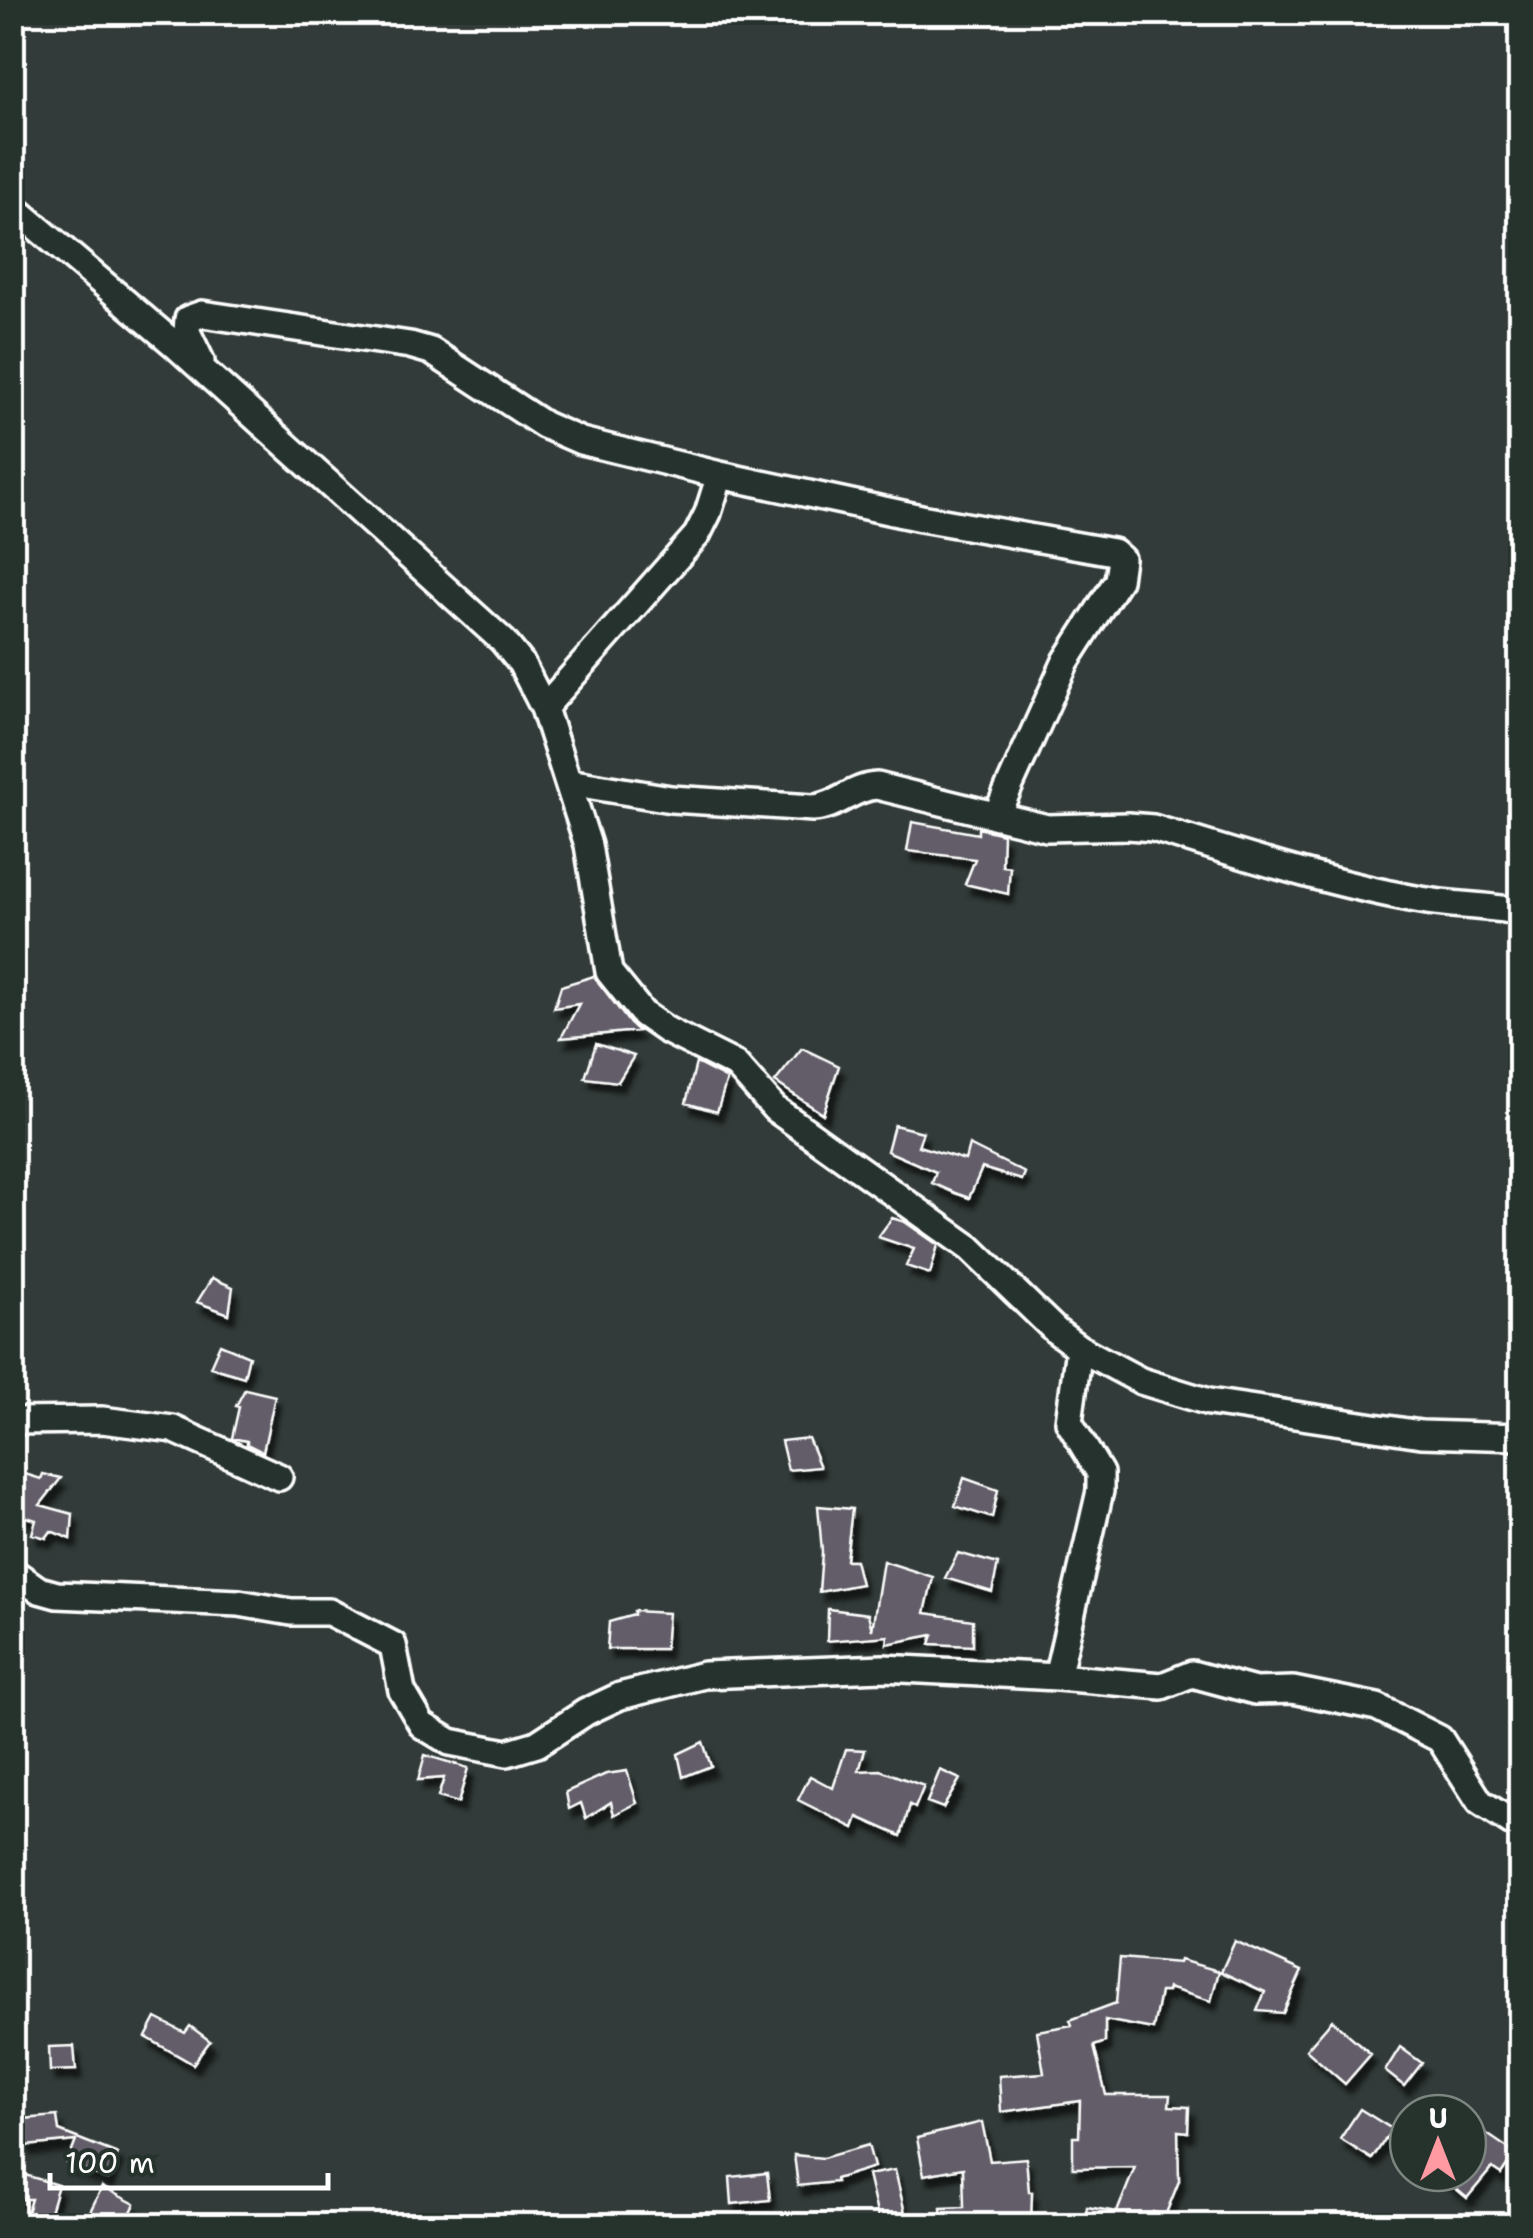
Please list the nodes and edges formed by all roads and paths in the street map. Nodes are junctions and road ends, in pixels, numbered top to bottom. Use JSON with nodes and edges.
{"nodes":[{"id":1,"x":12,"y":206,"type":"edge"},
{"id":2,"x":207,"y":374,"type":"junction"},
{"id":3,"x":720,"y":475,"type":"junction"},
{"id":4,"x":544,"y":708,"type":"junction"},
{"id":5,"x":568,"y":782,"type":"junction"},
{"id":6,"x":996,"y":816,"type":"junction"},
{"id":7,"x":1520,"y":912,"type":"edge"},
{"id":8,"x":1079,"y":1348,"type":"junction"},
{"id":9,"x":12,"y":1420,"type":"edge"},
{"id":10,"x":1520,"y":1437,"type":"edge"},
{"id":11,"x":279,"y":1478,"type":"dead end"},
{"id":12,"x":12,"y":1570,"type":"edge"},
{"id":13,"x":1057,"y":1677,"type":"junction"},
{"id":14,"x":1520,"y":1828,"type":"edge"}],
"edges":[{"from":1,"to":2,"type":"street"},
{"from":2,"to":3,"type":"street"},
{"from":2,"to":4,"type":"street"},
{"from":3,"to":4,"type":"street"},
{"from":3,"to":6,"type":"street"},
{"from":4,"to":5,"type":"street"},
{"from":5,"to":6,"type":"street"},
{"from":5,"to":8,"type":"street"},
{"from":6,"to":7,"type":"street"},
{"from":8,"to":10,"type":"street"},
{"from":8,"to":13,"type":"street"},
{"from":9,"to":11,"type":"street"},
{"from":12,"to":13,"type":"street"},
{"from":13,"to":14,"type":"street"}]}
